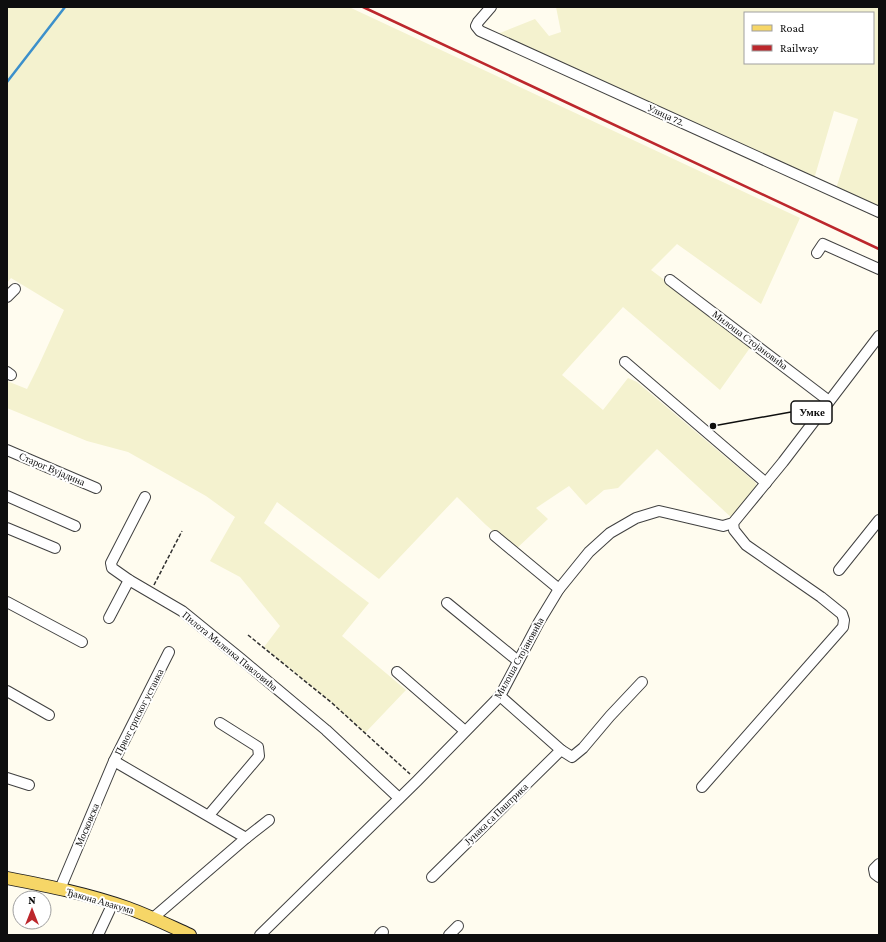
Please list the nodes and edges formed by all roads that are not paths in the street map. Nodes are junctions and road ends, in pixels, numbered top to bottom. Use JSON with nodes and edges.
{"nodes":[{"id":1,"x":491,"y":7,"type":"edge"},
{"id":2,"x":879,"y":212,"type":"edge"},
{"id":3,"x":817,"y":253,"type":"dead end"},
{"id":4,"x":879,"y":269,"type":"edge"},
{"id":5,"x":670,"y":280,"type":"dead end"},
{"id":6,"x":15,"y":289,"type":"dead end"},
{"id":7,"x":7,"y":297,"type":"edge"},
{"id":8,"x":879,"y":336,"type":"edge"},
{"id":9,"x":625,"y":362,"type":"dead end"},
{"id":10,"x":829,"y":401,"type":"junction"},
{"id":11,"x":7,"y":450,"type":"edge"},
{"id":12,"x":766,"y":483,"type":"junction"},
{"id":13,"x":96,"y":488,"type":"dead end"},
{"id":14,"x":7,"y":496,"type":"edge"},
{"id":15,"x":145,"y":497,"type":"dead end"},
{"id":16,"x":879,"y":520,"type":"edge"},
{"id":17,"x":733,"y":523,"type":"junction"},
{"id":18,"x":74,"y":526,"type":"dead end"},
{"id":19,"x":7,"y":528,"type":"edge"},
{"id":20,"x":495,"y":536,"type":"dead end"},
{"id":21,"x":55,"y":548,"type":"dead end"},
{"id":22,"x":838,"y":570,"type":"dead end"},
{"id":23,"x":130,"y":580,"type":"junction"},
{"id":24,"x":558,"y":589,"type":"junction"},
{"id":25,"x":7,"y":602,"type":"edge"},
{"id":26,"x":447,"y":603,"type":"dead end"},
{"id":27,"x":109,"y":618,"type":"dead end"},
{"id":28,"x":82,"y":642,"type":"dead end"},
{"id":29,"x":169,"y":652,"type":"dead end"},
{"id":30,"x":518,"y":661,"type":"junction"},
{"id":31,"x":397,"y":672,"type":"dead end"},
{"id":32,"x":642,"y":682,"type":"dead end"},
{"id":33,"x":7,"y":691,"type":"edge"},
{"id":34,"x":500,"y":696,"type":"junction"},
{"id":35,"x":49,"y":715,"type":"dead end"},
{"id":36,"x":220,"y":723,"type":"dead end"},
{"id":37,"x":466,"y":731,"type":"junction"},
{"id":38,"x":561,"y":750,"type":"junction"},
{"id":39,"x":114,"y":761,"type":"junction"},
{"id":40,"x":7,"y":778,"type":"edge"},
{"id":41,"x":29,"y":785,"type":"dead end"},
{"id":42,"x":702,"y":787,"type":"dead end"},
{"id":43,"x":399,"y":798,"type":"junction"},
{"id":44,"x":209,"y":815,"type":"junction"},
{"id":45,"x":268,"y":820,"type":"dead end"},
{"id":46,"x":246,"y":838,"type":"junction"},
{"id":47,"x":879,"y":864,"type":"edge"},
{"id":48,"x":432,"y":877,"type":"dead end"},
{"id":49,"x":879,"y":877,"type":"edge"},
{"id":50,"x":7,"y":878,"type":"edge"},
{"id":51,"x":60,"y":889,"type":"junction"},
{"id":52,"x":113,"y":903,"type":"junction"},
{"id":53,"x":153,"y":918,"type":"junction"},
{"id":54,"x":458,"y":926,"type":"dead end"},
{"id":55,"x":98,"y":935,"type":"edge"},
{"id":56,"x":190,"y":935,"type":"edge"},
{"id":57,"x":260,"y":935,"type":"edge"},
{"id":58,"x":448,"y":935,"type":"edge"}],
"edges":[{"from":1,"to":2,"type":"street","name":"Улица 72."},
{"from":3,"to":4,"type":"street"},
{"from":5,"to":10,"type":"street","name":"Милоша Стојановића"},
{"from":6,"to":7,"type":"street"},
{"from":8,"to":10,"type":"street"},
{"from":9,"to":12,"type":"street"},
{"from":10,"to":12,"type":"street"},
{"from":11,"to":13,"type":"street","name":"Старог Вујадина"},
{"from":12,"to":17,"type":"street"},
{"from":14,"to":18,"type":"street"},
{"from":15,"to":23,"type":"street","name":"Пилота Миленка Павловића"},
{"from":16,"to":22,"type":"street"},
{"from":17,"to":24,"type":"street","name":"Милоша Стојановића"},
{"from":17,"to":42,"type":"street"},
{"from":19,"to":21,"type":"street"},
{"from":20,"to":24,"type":"street"},
{"from":23,"to":27,"type":"street"},
{"from":23,"to":43,"type":"street","name":"Пилота Миленка Павловића"},
{"from":24,"to":30,"type":"street","name":"Милоша Стојановића"},
{"from":25,"to":28,"type":"street"},
{"from":26,"to":30,"type":"street"},
{"from":29,"to":39,"type":"street","name":"Првог српског устанка"},
{"from":30,"to":34,"type":"street","name":"Милоша Стојановића"},
{"from":31,"to":37,"type":"street"},
{"from":32,"to":38,"type":"street"},
{"from":33,"to":35,"type":"street"},
{"from":34,"to":37,"type":"street","name":"Милоша Стојановића"},
{"from":34,"to":38,"type":"street"},
{"from":36,"to":44,"type":"street"},
{"from":37,"to":43,"type":"street","name":"Милоша Стојановића"},
{"from":38,"to":48,"type":"street","name":"Јунака са Паштрика"},
{"from":39,"to":44,"type":"street","name":"Првог српског устанка"},
{"from":39,"to":51,"type":"street","name":"Московска"},
{"from":40,"to":41,"type":"street"},
{"from":43,"to":57,"type":"street","name":"Милоша Стојановића"},
{"from":44,"to":46,"type":"street","name":"Првог српског устанка"},
{"from":45,"to":46,"type":"street"},
{"from":46,"to":53,"type":"street"},
{"from":47,"to":49,"type":"street"},
{"from":50,"to":51,"type":"main road","name":"Ђакона Авакума"},
{"from":51,"to":52,"type":"main road","name":"Ђакона Авакума"},
{"from":52,"to":53,"type":"main road","name":"Ђакона Авакума"},
{"from":52,"to":55,"type":"street"},
{"from":53,"to":56,"type":"main road","name":"Ђакона Авакума"},
{"from":54,"to":58,"type":"street"}]}
